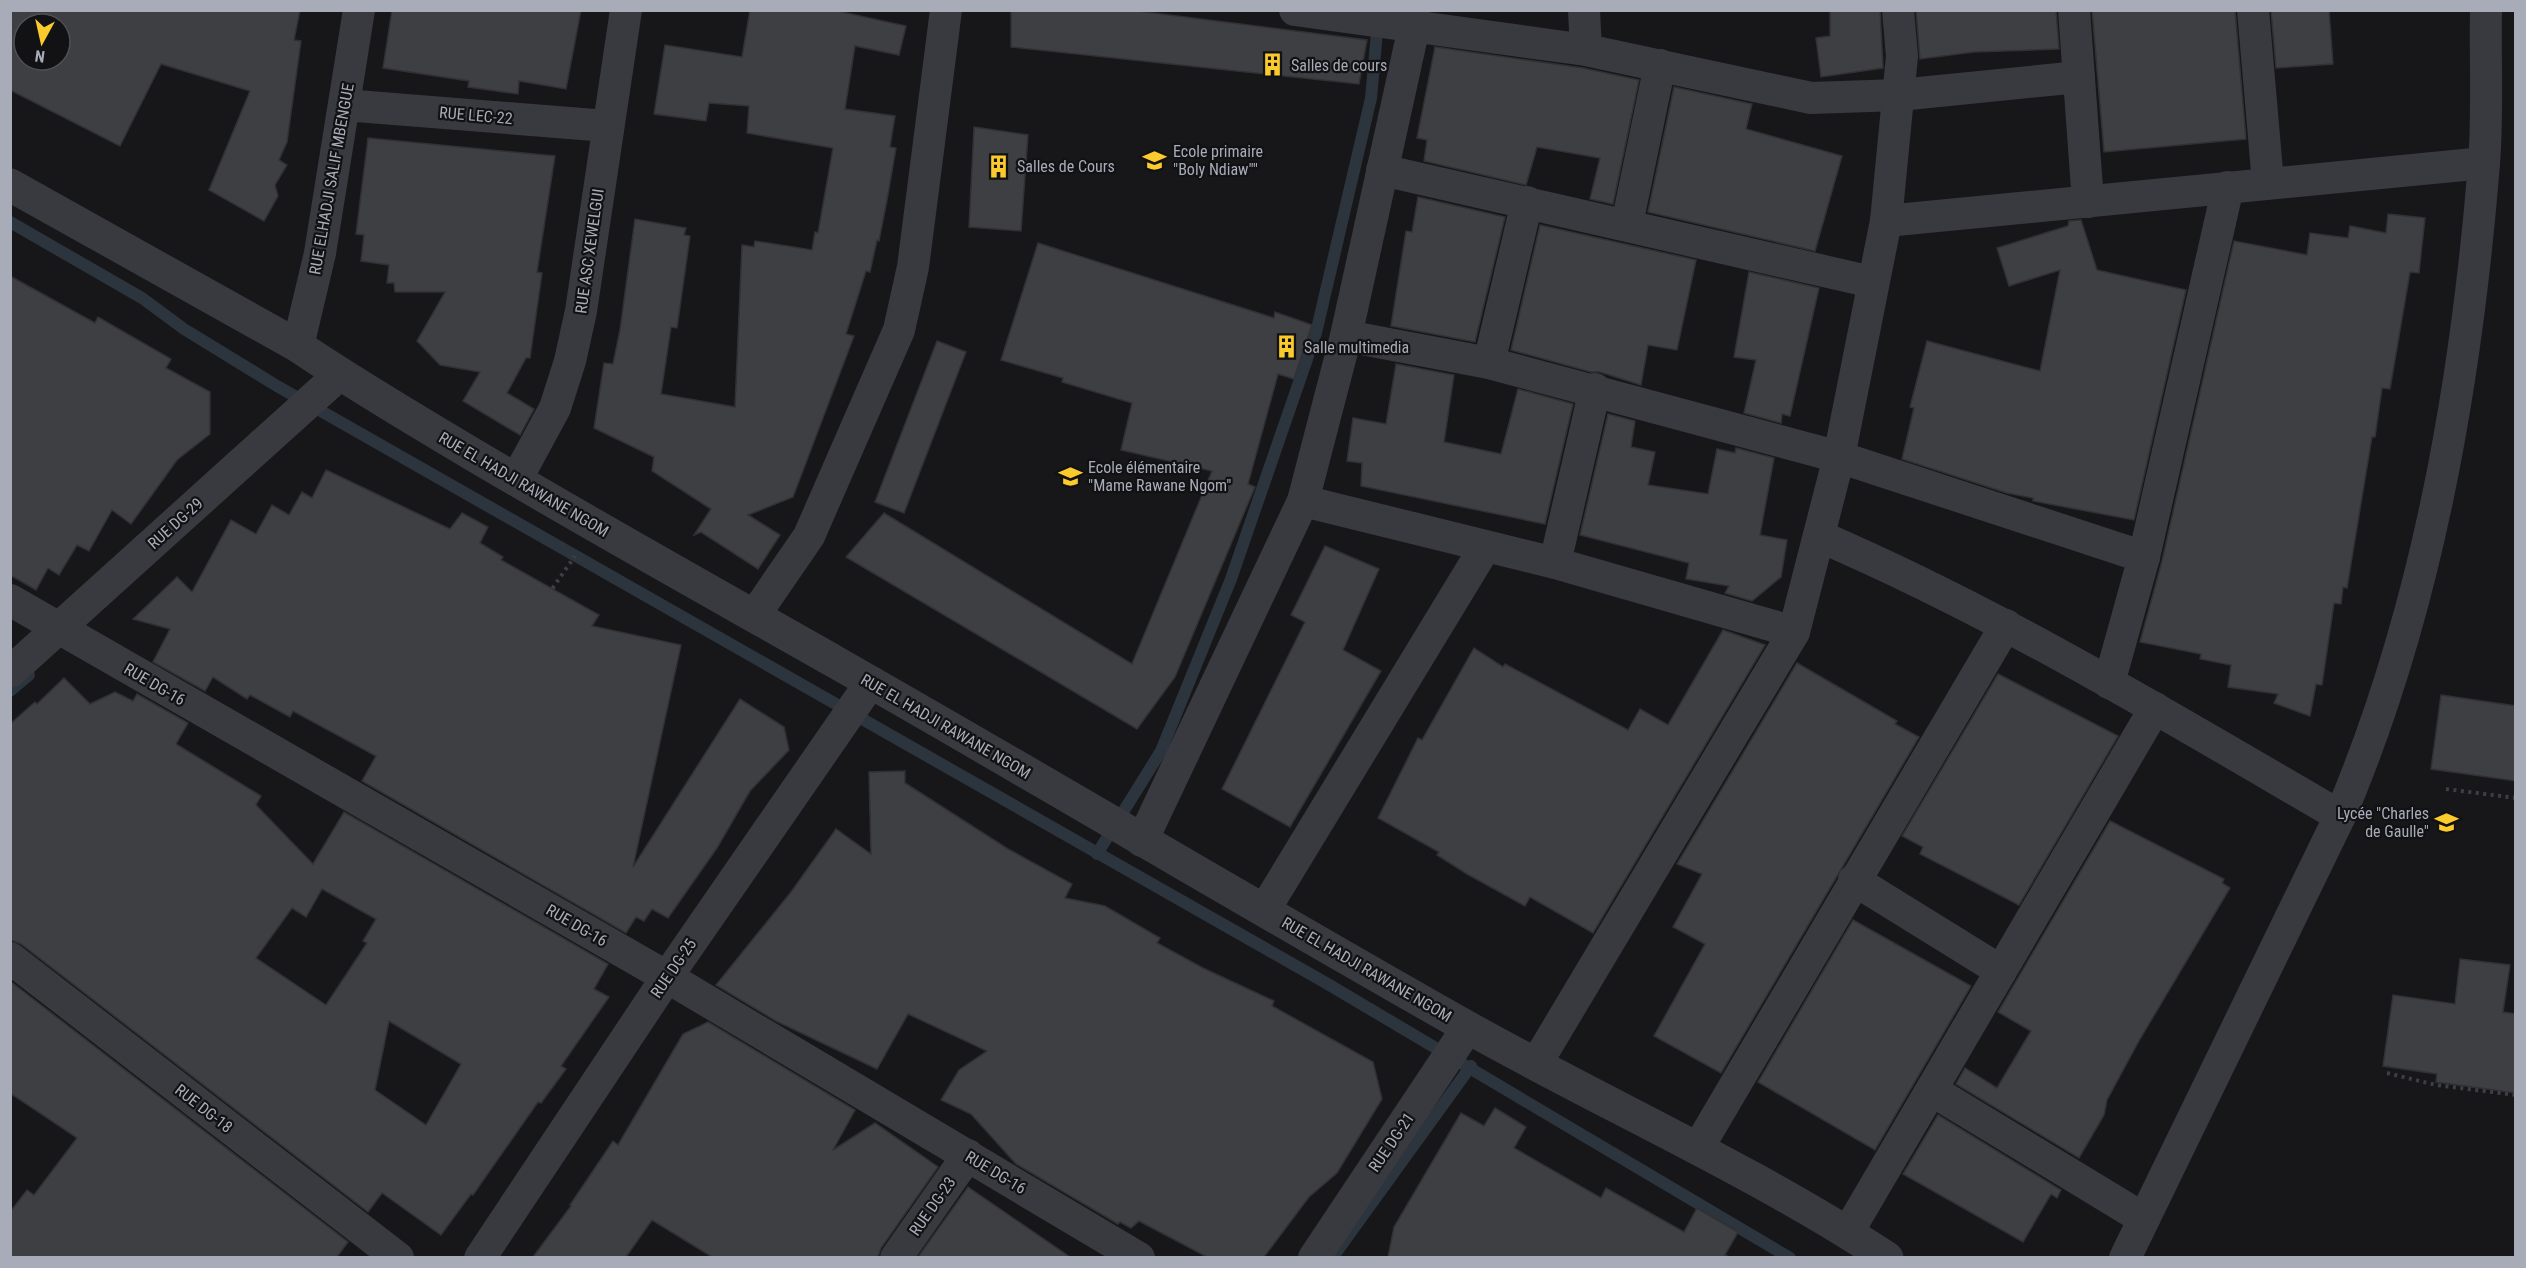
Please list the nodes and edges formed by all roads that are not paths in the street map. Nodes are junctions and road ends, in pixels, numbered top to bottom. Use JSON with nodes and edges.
{"nodes":[{"id":1,"x":359,"y":10,"type":"edge"},
{"id":2,"x":626,"y":10,"type":"edge"},
{"id":3,"x":946,"y":10,"type":"edge"},
{"id":4,"x":1295,"y":10,"type":"edge"},
{"id":5,"x":1584,"y":10,"type":"edge"},
{"id":6,"x":1898,"y":10,"type":"edge"},
{"id":7,"x":2074,"y":10,"type":"edge"},
{"id":8,"x":2253,"y":10,"type":"edge"},
{"id":9,"x":2486,"y":10,"type":"edge"},
{"id":10,"x":1414,"y":19,"type":"edge"},
{"id":11,"x":1586,"y":50,"type":"junction"},
{"id":12,"x":1660,"y":65,"type":"junction"},
{"id":13,"x":2079,"y":77,"type":"junction"},
{"id":14,"x":1899,"y":95,"type":"junction"},
{"id":15,"x":344,"y":105,"type":"junction"},
{"id":16,"x":608,"y":126,"type":"junction"},
{"id":17,"x":2484,"y":163,"type":"junction"},
{"id":18,"x":1382,"y":170,"type":"junction"},
{"id":19,"x":2268,"y":183,"type":"junction"},
{"id":20,"x":10,"y":185,"type":"edge"},
{"id":21,"x":2228,"y":187,"type":"junction"},
{"id":22,"x":1527,"y":202,"type":"junction"},
{"id":23,"x":2088,"y":202,"type":"junction"},
{"id":24,"x":1886,"y":221,"type":"junction"},
{"id":25,"x":1627,"y":224,"type":"junction"},
{"id":26,"x":1872,"y":282,"type":"junction"},
{"id":27,"x":1346,"y":336,"type":"junction"},
{"id":28,"x":298,"y":346,"type":"junction"},
{"id":29,"x":1489,"y":363,"type":"junction"},
{"id":30,"x":339,"y":375,"type":"junction"},
{"id":31,"x":1594,"y":389,"type":"junction"},
{"id":32,"x":1839,"y":457,"type":"junction"},
{"id":33,"x":516,"y":480,"type":"junction"},
{"id":34,"x":1303,"y":501,"type":"junction"},
{"id":35,"x":1819,"y":536,"type":"junction"},
{"id":36,"x":1485,"y":547,"type":"junction"},
{"id":37,"x":2144,"y":557,"type":"junction"},
{"id":38,"x":1555,"y":563,"type":"junction"},
{"id":39,"x":10,"y":600,"type":"edge"},
{"id":40,"x":754,"y":616,"type":"junction"},
{"id":41,"x":2006,"y":625,"type":"junction"},
{"id":42,"x":58,"y":628,"type":"junction"},
{"id":43,"x":1794,"y":632,"type":"junction"},
{"id":44,"x":10,"y":672,"type":"edge"},
{"id":45,"x":871,"y":682,"type":"junction"},
{"id":46,"x":2109,"y":683,"type":"junction"},
{"id":47,"x":2155,"y":708,"type":"junction"},
{"id":48,"x":2340,"y":816,"type":"junction"},
{"id":49,"x":1142,"y":841,"type":"junction"},
{"id":50,"x":1854,"y":880,"type":"junction"},
{"id":51,"x":1265,"y":909,"type":"junction"},
{"id":52,"x":10,"y":958,"type":"edge"},
{"id":53,"x":2001,"y":971,"type":"junction"},
{"id":54,"x":667,"y":977,"type":"junction"},
{"id":55,"x":1468,"y":1027,"type":"junction"},
{"id":56,"x":1536,"y":1064,"type":"junction"},
{"id":57,"x":1933,"y":1090,"type":"junction"},
{"id":58,"x":1698,"y":1148,"type":"junction"},
{"id":59,"x":968,"y":1155,"type":"junction"},
{"id":60,"x":2144,"y":1219,"type":"junction"},
{"id":61,"x":1848,"y":1232,"type":"junction"},
{"id":62,"x":398,"y":1257,"type":"edge"},
{"id":63,"x":480,"y":1257,"type":"edge"},
{"id":64,"x":896,"y":1257,"type":"edge"},
{"id":65,"x":1139,"y":1257,"type":"edge"},
{"id":66,"x":1314,"y":1257,"type":"edge"},
{"id":67,"x":1887,"y":1257,"type":"edge"},
{"id":68,"x":2125,"y":1257,"type":"edge"}],
"edges":[{"from":1,"to":15,"type":"street","name":"RUE ELHADJI SALIF MBENGUE"},
{"from":2,"to":16,"type":"street","name":"RUE ASC XEWELGUI"},
{"from":3,"to":40,"type":"street"},
{"from":4,"to":10,"type":"street"},
{"from":5,"to":11,"type":"street"},
{"from":6,"to":14,"type":"street"},
{"from":7,"to":13,"type":"street"},
{"from":8,"to":19,"type":"street"},
{"from":9,"to":17,"type":"street"},
{"from":10,"to":11,"type":"street"},
{"from":10,"to":18,"type":"street"},
{"from":11,"to":12,"type":"street"},
{"from":12,"to":14,"type":"street"},
{"from":12,"to":25,"type":"street"},
{"from":13,"to":14,"type":"street"},
{"from":13,"to":23,"type":"street"},
{"from":14,"to":24,"type":"street"},
{"from":15,"to":16,"type":"street","name":"RUE LEC-22"},
{"from":15,"to":28,"type":"street","name":"RUE ELHADJI SALIF MBENGUE"},
{"from":16,"to":33,"type":"street","name":"RUE ASC XEWELGUI"},
{"from":17,"to":19,"type":"street"},
{"from":17,"to":48,"type":"street"},
{"from":18,"to":22,"type":"street"},
{"from":18,"to":27,"type":"street"},
{"from":19,"to":21,"type":"street"},
{"from":20,"to":28,"type":"street","name":"RUE EL HADJI RAWANE NGOM"},
{"from":21,"to":23,"type":"street"},
{"from":21,"to":37,"type":"street"},
{"from":22,"to":25,"type":"street"},
{"from":22,"to":29,"type":"street"},
{"from":23,"to":24,"type":"street"},
{"from":24,"to":26,"type":"street"},
{"from":25,"to":26,"type":"street"},
{"from":26,"to":32,"type":"street"},
{"from":27,"to":29,"type":"street"},
{"from":27,"to":34,"type":"street"},
{"from":28,"to":30,"type":"street","name":"RUE EL HADJI RAWANE NGOM"},
{"from":29,"to":31,"type":"street"},
{"from":30,"to":33,"type":"street","name":"RUE EL HADJI RAWANE NGOM"},
{"from":30,"to":42,"type":"street","name":"RUE DG-29"},
{"from":31,"to":32,"type":"street"},
{"from":31,"to":38,"type":"street"},
{"from":32,"to":35,"type":"street"},
{"from":32,"to":37,"type":"street"},
{"from":33,"to":40,"type":"street","name":"RUE EL HADJI RAWANE NGOM"},
{"from":34,"to":36,"type":"street"},
{"from":34,"to":49,"type":"street"},
{"from":35,"to":41,"type":"street"},
{"from":35,"to":43,"type":"street"},
{"from":36,"to":38,"type":"street"},
{"from":36,"to":51,"type":"street"},
{"from":37,"to":46,"type":"street"},
{"from":38,"to":43,"type":"street"},
{"from":39,"to":42,"type":"street","name":"RUE DG-16"},
{"from":40,"to":45,"type":"street","name":"RUE EL HADJI RAWANE NGOM"},
{"from":41,"to":46,"type":"street"},
{"from":41,"to":50,"type":"street"},
{"from":42,"to":44,"type":"street","name":"RUE DG-29"},
{"from":42,"to":54,"type":"street","name":"RUE DG-16"},
{"from":43,"to":56,"type":"street"},
{"from":45,"to":49,"type":"street","name":"RUE EL HADJI RAWANE NGOM"},
{"from":45,"to":54,"type":"street","name":"RUE DG-25"},
{"from":46,"to":47,"type":"street"},
{"from":47,"to":48,"type":"street"},
{"from":47,"to":53,"type":"street"},
{"from":48,"to":60,"type":"street"},
{"from":49,"to":51,"type":"street","name":"RUE EL HADJI RAWANE NGOM"},
{"from":50,"to":53,"type":"street"},
{"from":50,"to":58,"type":"street"},
{"from":51,"to":55,"type":"street","name":"RUE EL HADJI RAWANE NGOM"},
{"from":52,"to":62,"type":"street","name":"RUE DG-18"},
{"from":53,"to":57,"type":"street"},
{"from":54,"to":59,"type":"street","name":"RUE DG-16"},
{"from":54,"to":63,"type":"street","name":"RUE DG-25"},
{"from":55,"to":56,"type":"street","name":"RUE EL HADJI RAWANE NGOM"},
{"from":55,"to":66,"type":"street","name":"RUE DG-21"},
{"from":56,"to":58,"type":"street","name":"RUE EL HADJI RAWANE NGOM"},
{"from":57,"to":60,"type":"street"},
{"from":57,"to":61,"type":"street"},
{"from":58,"to":61,"type":"street","name":"RUE EL HADJI RAWANE NGOM"},
{"from":59,"to":64,"type":"street","name":"RUE DG-23"},
{"from":59,"to":65,"type":"street","name":"RUE DG-16"},
{"from":60,"to":68,"type":"street"},
{"from":61,"to":67,"type":"street","name":"RUE EL HADJI RAWANE NGOM"}]}
